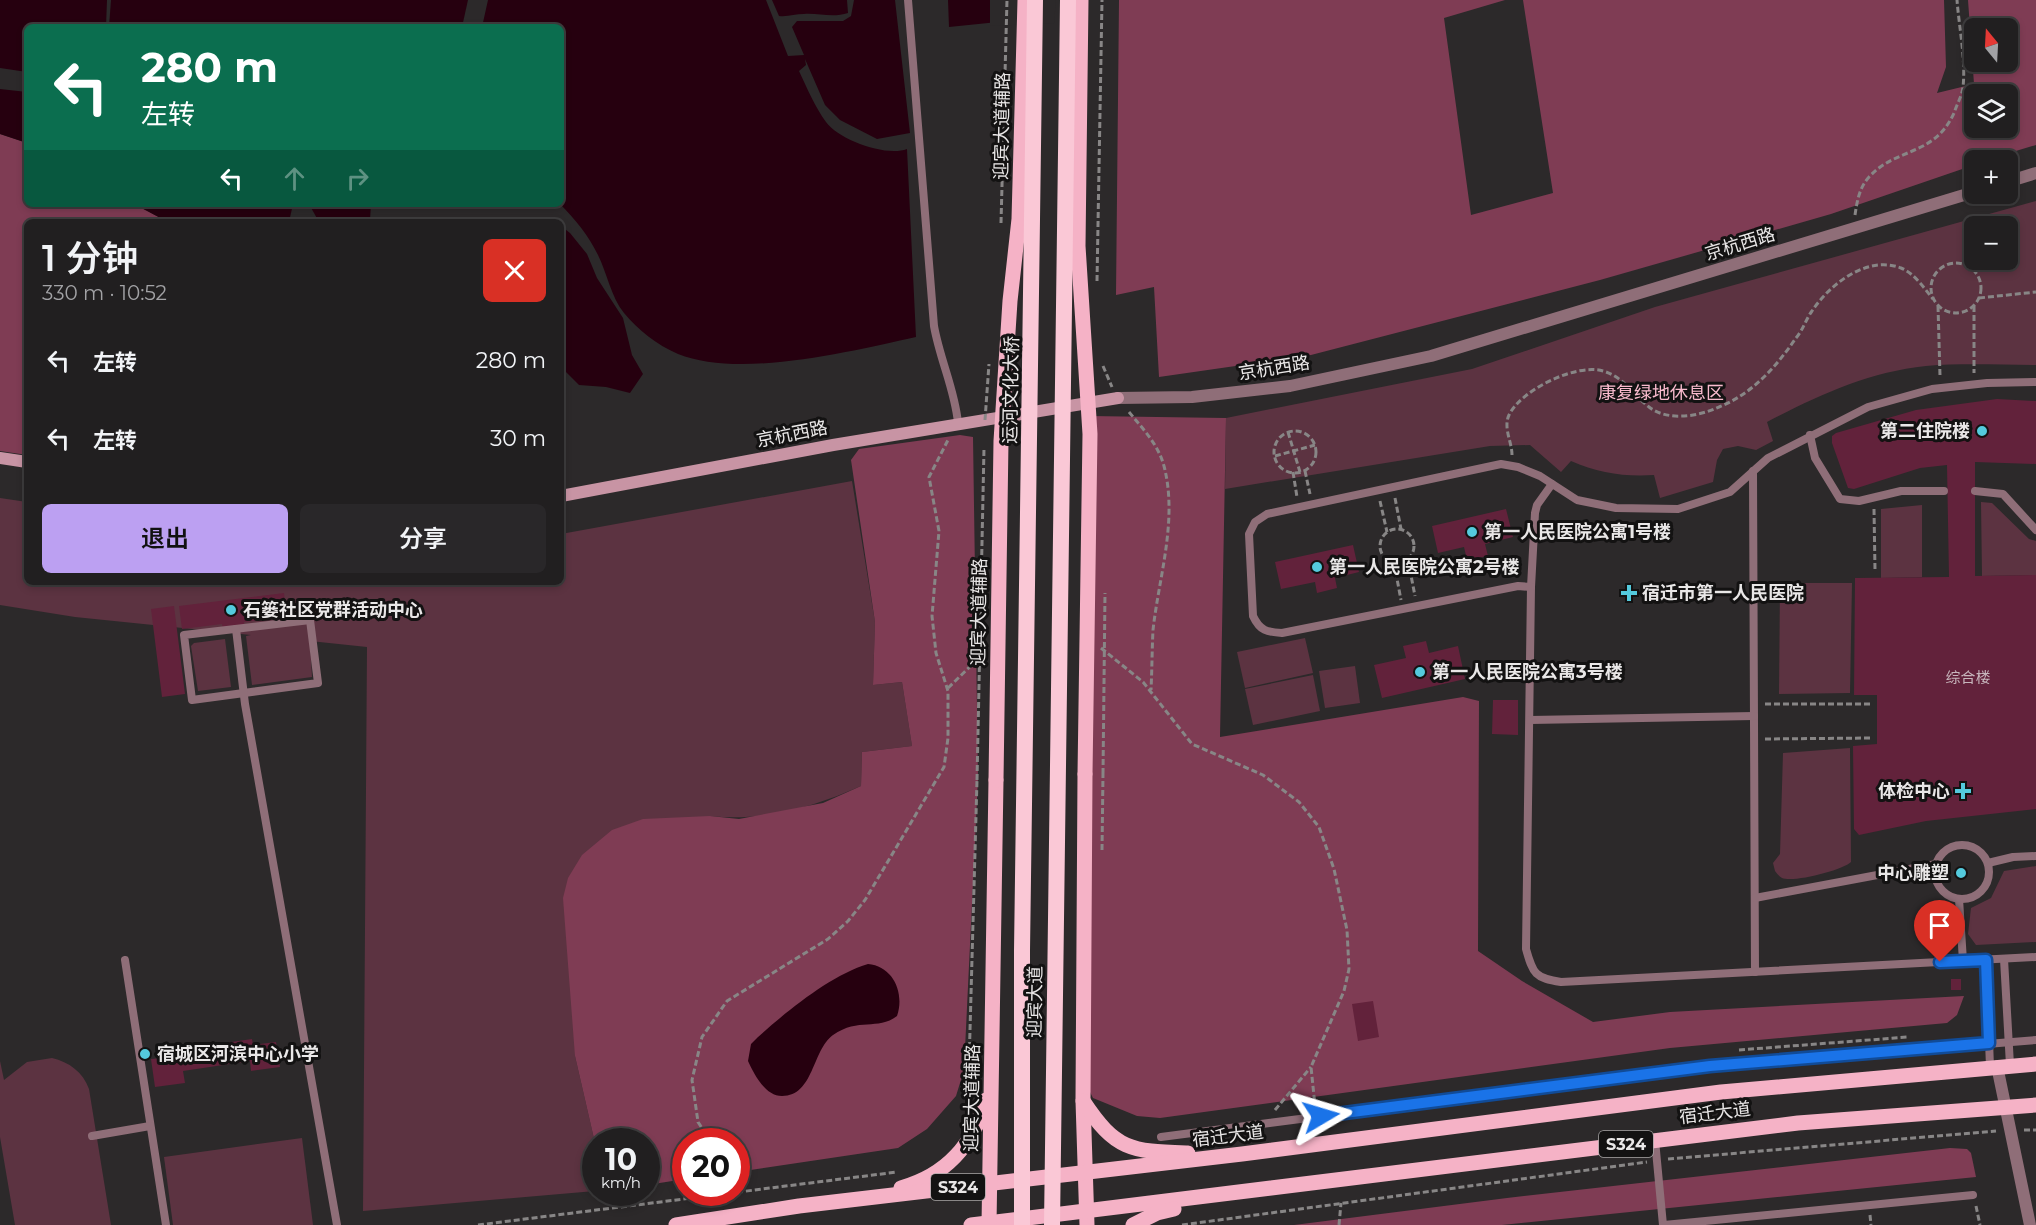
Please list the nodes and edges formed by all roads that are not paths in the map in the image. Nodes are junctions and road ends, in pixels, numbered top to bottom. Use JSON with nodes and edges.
{"nodes":[{"id":1,"x":908,"y":0,"type":"edge"},
{"id":2,"x":1025,"y":0,"type":"edge"},
{"id":3,"x":1035,"y":0,"type":"edge"},
{"id":4,"x":1068,"y":0,"type":"edge"},
{"id":5,"x":1081,"y":0,"type":"edge"},
{"id":6,"x":2036,"y":173,"type":"edge"},
{"id":7,"x":2018,"y":179,"type":"edge"},
{"id":8,"x":1964,"y":195,"type":"edge"},
{"id":9,"x":2036,"y":382,"type":"edge"},
{"id":10,"x":1118,"y":398,"type":"joint"},
{"id":11,"x":958,"y":423,"type":"junction"},
{"id":12,"x":1810,"y":435,"type":"junction"},
{"id":13,"x":0,"y":458,"type":"edge"},
{"id":14,"x":24,"y":462,"type":"edge"},
{"id":15,"x":1753,"y":471,"type":"junction"},
{"id":16,"x":1552,"y":484,"type":"junction"},
{"id":17,"x":1944,"y":491,"type":"dead end"},
{"id":18,"x":1975,"y":491,"type":"dead end"},
{"id":19,"x":564,"y":495,"type":"edge"},
{"id":20,"x":2036,"y":530,"type":"edge"},
{"id":21,"x":1531,"y":587,"type":"junction"},
{"id":22,"x":236,"y":629,"type":"junction"},
{"id":23,"x":244,"y":693,"type":"junction"},
{"id":24,"x":1754,"y":716,"type":"junction"},
{"id":25,"x":1530,"y":720,"type":"junction"},
{"id":26,"x":1026,"y":781,"type":"joint"},
{"id":27,"x":2036,"y":856,"type":"edge"},
{"id":28,"x":1988,"y":863,"type":"junction"},
{"id":29,"x":1936,"y":864,"type":"junction"},
{"id":30,"x":1755,"y":898,"type":"junction"},
{"id":31,"x":1959,"y":899,"type":"junction"},
{"id":32,"x":2036,"y":957,"type":"edge"},
{"id":33,"x":2004,"y":959,"type":"junction"},
{"id":34,"x":125,"y":960,"type":"dead end"},
{"id":35,"x":1986,"y":960,"type":"junction"},
{"id":36,"x":1963,"y":961,"type":"junction"},
{"id":37,"x":1755,"y":972,"type":"junction"},
{"id":38,"x":2036,"y":1040,"type":"edge"},
{"id":39,"x":2008,"y":1042,"type":"junction"},
{"id":40,"x":1989,"y":1043,"type":"junction"},
{"id":41,"x":2036,"y":1064,"type":"edge"},
{"id":42,"x":1999,"y":1066,"type":"junction"},
{"id":43,"x":992,"y":1083,"type":"junction"},
{"id":44,"x":1083,"y":1101,"type":"junction"},
{"id":45,"x":2036,"y":1104,"type":"edge"},
{"id":46,"x":2005,"y":1106,"type":"junction"},
{"id":47,"x":150,"y":1126,"type":"junction"},
{"id":48,"x":92,"y":1136,"type":"dead end"},
{"id":49,"x":1161,"y":1137,"type":"dead end"},
{"id":50,"x":1655,"y":1140,"type":"junction"},
{"id":51,"x":1242,"y":1154,"type":"junction"},
{"id":52,"x":1085,"y":1172,"type":"junction"},
{"id":53,"x":990,"y":1183,"type":"junction"},
{"id":54,"x":1247,"y":1192,"type":"junction"},
{"id":55,"x":1973,"y":1195,"type":"road end"},
{"id":56,"x":862,"y":1198,"type":"junction"},
{"id":57,"x":1087,"y":1218,"type":"edge"},
{"id":58,"x":989,"y":1224,"type":"edge"},
{"id":59,"x":166,"y":1225,"type":"edge"},
{"id":60,"x":337,"y":1225,"type":"edge"},
{"id":61,"x":676,"y":1225,"type":"edge"},
{"id":62,"x":971,"y":1225,"type":"edge"},
{"id":63,"x":1022,"y":1225,"type":"edge"},
{"id":64,"x":1052,"y":1225,"type":"edge"},
{"id":65,"x":1133,"y":1225,"type":"edge"},
{"id":66,"x":1663,"y":1225,"type":"edge"},
{"id":67,"x":2030,"y":1225,"type":"edge"}],
"edges":[{"from":1,"to":11,"type":"lane"},
{"from":2,"to":43,"type":"main road","name":"迎宾大道辅路","bridge":true},
{"from":3,"to":26,"type":"highway","name":"运河文化大桥","bridge":true},
{"from":4,"to":64,"type":"highway","name":"迎宾大道","bridge":true},
{"from":5,"to":44,"type":"main road","bridge":true},
{"from":6,"to":7,"type":"street"},
{"from":8,"to":10,"type":"street","name":"京杭西路"},
{"from":9,"to":12,"type":"lane"},
{"from":10,"to":11,"type":"main road","name":"京杭西路"},
{"from":11,"to":19,"type":"main road","name":"京杭西路"},
{"from":12,"to":15,"type":"lane"},
{"from":12,"to":17,"type":"lane"},
{"from":13,"to":14,"type":"main road"},
{"from":15,"to":16,"type":"lane"},
{"from":15,"to":24,"type":"lane"},
{"from":16,"to":21,"type":"lane"},
{"from":16,"to":21,"type":"lane"},
{"from":18,"to":20,"type":"lane"},
{"from":21,"to":25,"type":"lane"},
{"from":22,"to":23,"type":"lane"},
{"from":22,"to":23,"type":"lane"},
{"from":22,"to":23,"type":"lane"},
{"from":23,"to":60,"type":"lane"},
{"from":24,"to":25,"type":"lane"},
{"from":24,"to":30,"type":"lane"},
{"from":25,"to":37,"type":"lane"},
{"from":26,"to":63,"type":"highway","name":"迎宾大道","bridge":true},
{"from":27,"to":28,"type":"lane"},
{"from":28,"to":29,"type":"lane"},
{"from":28,"to":31,"type":"lane"},
{"from":29,"to":30,"type":"lane"},
{"from":29,"to":31,"type":"lane"},
{"from":30,"to":37,"type":"lane"},
{"from":31,"to":36,"type":"lane"},
{"from":32,"to":33,"type":"lane"},
{"from":33,"to":35,"type":"lane"},
{"from":33,"to":39,"type":"lane"},
{"from":34,"to":47,"type":"lane"},
{"from":35,"to":36,"type":"lane"},
{"from":35,"to":40,"type":"lane"},
{"from":36,"to":37,"type":"lane"},
{"from":38,"to":39,"type":"lane"},
{"from":39,"to":40,"type":"lane"},
{"from":39,"to":42,"type":"lane"},
{"from":40,"to":42,"type":"lane"},
{"from":40,"to":49,"type":"lane"},
{"from":41,"to":42,"type":"main road","name":"宿迁大道","number":"S324"},
{"from":42,"to":46,"type":"street"},
{"from":42,"to":51,"type":"main road","name":"宿迁大道","number":"S324"},
{"from":43,"to":53,"type":"main road","name":"迎宾大道辅路"},
{"from":43,"to":56,"type":"main road"},
{"from":44,"to":51,"type":"main road"},
{"from":44,"to":52,"type":"main road"},
{"from":45,"to":46,"type":"main road","name":"宿迁大道","number":"S324"},
{"from":46,"to":50,"type":"main road","name":"宿迁大道","number":"S324"},
{"from":46,"to":67,"type":"street"},
{"from":47,"to":48,"type":"lane"},
{"from":47,"to":59,"type":"lane"},
{"from":50,"to":54,"type":"main road","name":"宿迁大道","number":"S324"},
{"from":50,"to":66,"type":"lane"},
{"from":51,"to":52,"type":"main road","name":"宿迁大道","number":"S324"},
{"from":52,"to":53,"type":"main road","name":"宿迁大道","number":"S324"},
{"from":52,"to":57,"type":"main road"},
{"from":53,"to":56,"type":"main road","name":"宿迁大道","number":"S324"},
{"from":53,"to":58,"type":"main road","name":"迎宾大道辅路"},
{"from":54,"to":57,"type":"main road","name":"宿迁大道","number":"S324"},
{"from":54,"to":65,"type":"main road"},
{"from":55,"to":66,"type":"lane"},
{"from":56,"to":61,"type":"main road","name":"宿迁大道","number":"S324"},
{"from":57,"to":58,"type":"main road","name":"宿迁大道","number":"S324"},
{"from":58,"to":62,"type":"main road","name":"宿迁大道","number":"S324"}]}
